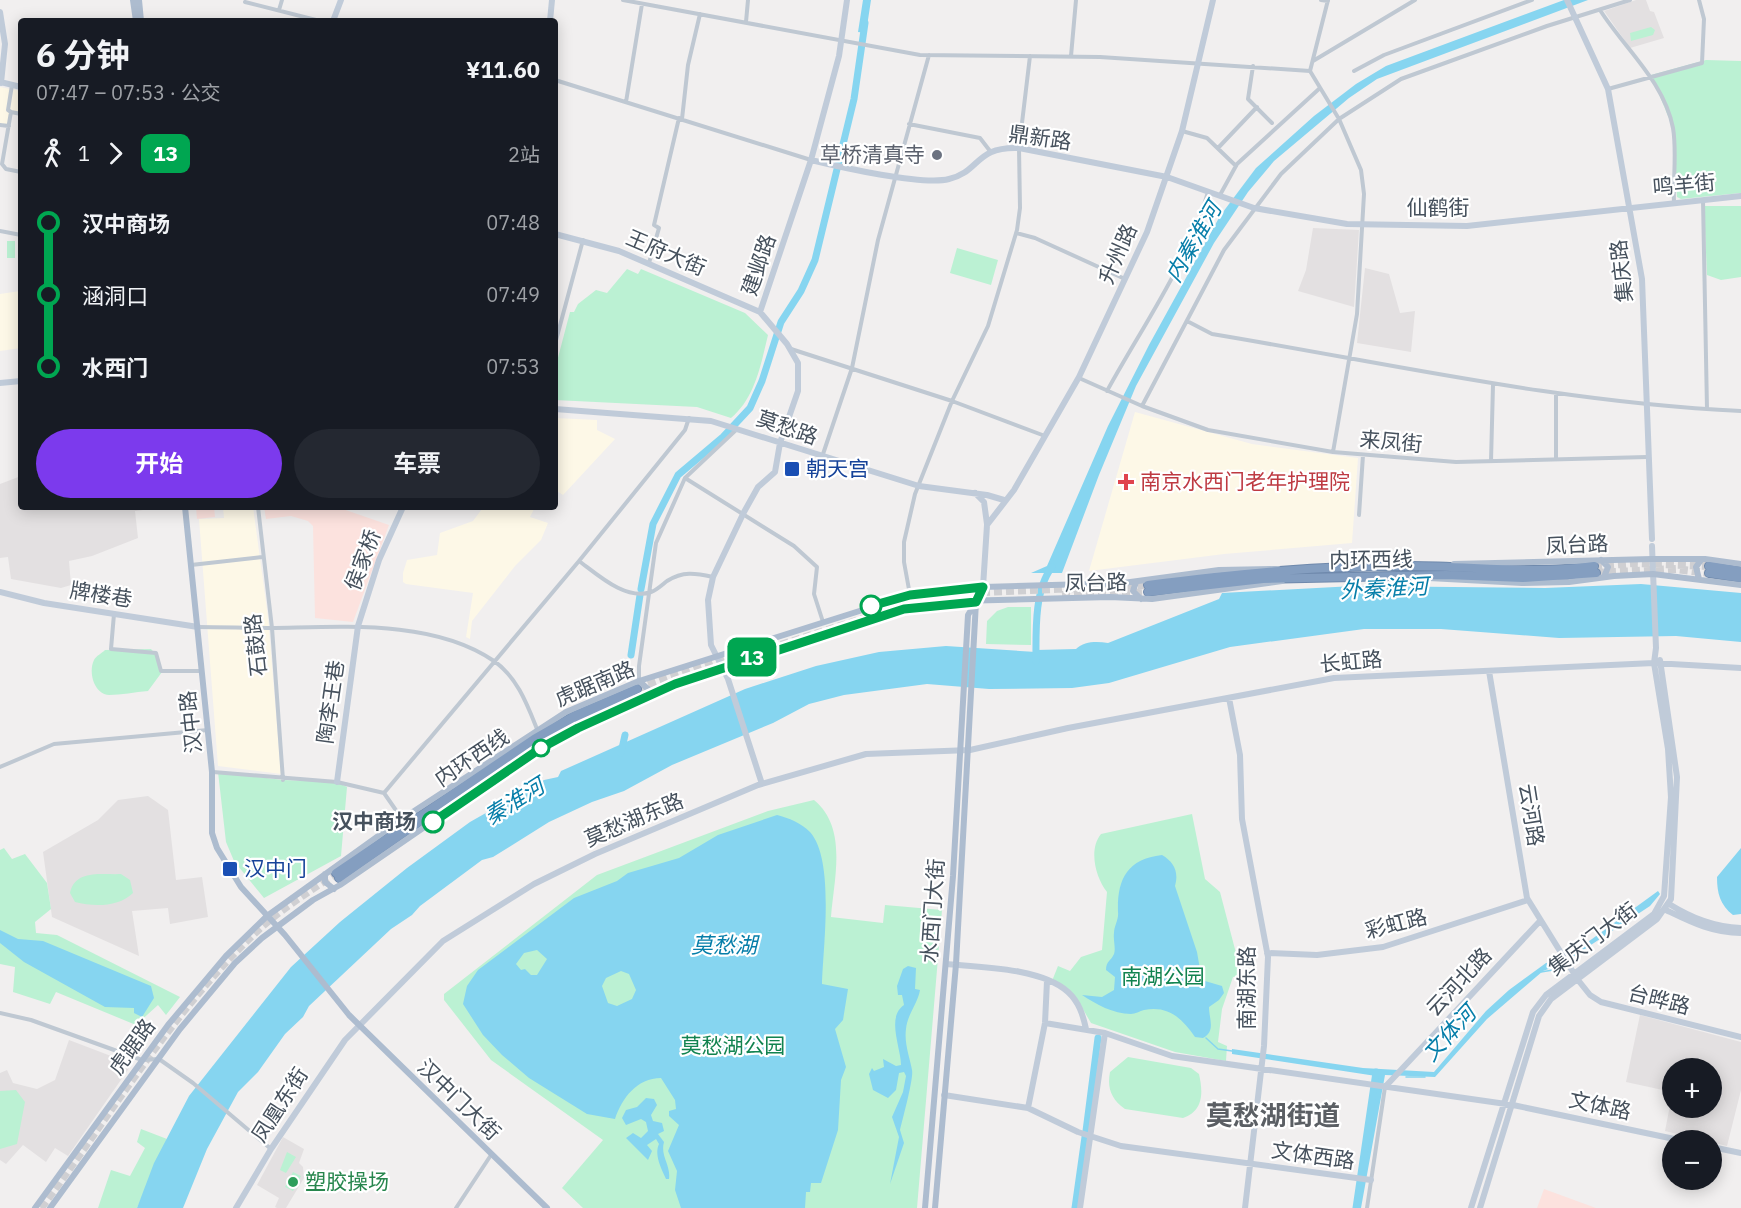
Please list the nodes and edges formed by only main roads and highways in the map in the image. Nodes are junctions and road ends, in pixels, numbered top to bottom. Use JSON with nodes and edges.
{"nodes":[{"id":1,"x":136,"y":2,"type":"edge"},
{"id":2,"x":136,"y":18,"type":"edge"},
{"id":3,"x":140,"y":18,"type":"edge"},
{"id":4,"x":185,"y":510,"type":"edge"},
{"id":5,"x":1702,"y":559,"type":"junction"},
{"id":6,"x":1601,"y":560,"type":"junction"},
{"id":7,"x":1741,"y":564,"type":"edge"},
{"id":8,"x":1415,"y":566,"type":"junction"},
{"id":9,"x":1285,"y":569,"type":"junction"},
{"id":10,"x":1741,"y":571,"type":"edge"},
{"id":11,"x":1423,"y":577,"type":"junction"},
{"id":12,"x":1604,"y":578,"type":"junction"},
{"id":13,"x":1741,"y":578,"type":"edge"},
{"id":14,"x":1699,"y":579,"type":"junction"},
{"id":15,"x":1288,"y":580,"type":"junction"},
{"id":16,"x":1137,"y":581,"type":"junction"},
{"id":17,"x":1741,"y":585,"type":"edge"},
{"id":18,"x":983,"y":587,"type":"joint"},
{"id":19,"x":946,"y":590,"type":"junction"},
{"id":20,"x":1141,"y":599,"type":"junction"},
{"id":21,"x":976,"y":602,"type":"junction"},
{"id":22,"x":948,"y":603,"type":"junction"},
{"id":23,"x":638,"y":688,"type":"junction"},
{"id":24,"x":646,"y":698,"type":"junction"},
{"id":25,"x":512,"y":757,"type":"junction"},
{"id":26,"x":488,"y":761,"type":"junction"},
{"id":27,"x":493,"y":780,"type":"junction"},
{"id":28,"x":458,"y":782,"type":"junction"},
{"id":29,"x":477,"y":791,"type":"junction"},
{"id":30,"x":438,"y":807,"type":"junction"},
{"id":31,"x":327,"y":871,"type":"junction"},
{"id":32,"x":338,"y":876,"type":"tunnel mouth"},
{"id":33,"x":334,"y":889,"type":"junction"},
{"id":34,"x":267,"y":916,"type":"junction"},
{"id":35,"x":276,"y":926,"type":"junction"},
{"id":36,"x":36,"y":1208,"type":"edge"},
{"id":37,"x":50,"y":1208,"type":"edge"},
{"id":38,"x":547,"y":1208,"type":"edge"},
{"id":39,"x":925,"y":1208,"type":"edge"},
{"id":40,"x":935,"y":1208,"type":"edge"}],
"edges":[{"from":1,"to":2,"type":"main road"},
{"from":1,"to":3,"type":"main road"},
{"from":4,"to":34,"type":"main road","name":"汉中路"},
{"from":5,"to":6,"type":"main road","name":"凤台路"},
{"from":5,"to":7,"type":"main road","name":"凤台路"},
{"from":5,"to":14,"type":"main road"},
{"from":6,"to":8,"type":"main road","name":"凤台路"},
{"from":6,"to":12,"type":"main road"},
{"from":8,"to":9,"type":"highway","name":"内环西线"},
{"from":8,"to":11,"type":"highway","name":"内环西线"},
{"from":9,"to":15,"type":"highway","name":"内环西线"},
{"from":9,"to":16,"type":"main road","name":"凤台路"},
{"from":10,"to":13,"type":"highway"},
{"from":11,"to":12,"type":"main road","name":"凤台路"},
{"from":11,"to":15,"type":"highway","name":"内环西线"},
{"from":12,"to":14,"type":"main road","name":"凤台路"},
{"from":14,"to":17,"type":"main road","name":"凤台路"},
{"from":15,"to":20,"type":"main road","name":"凤台路"},
{"from":16,"to":18,"type":"main road","name":"凤台路"},
{"from":16,"to":20,"type":"main road"},
{"from":18,"to":19,"type":"main road","name":"虎踞南路"},
{"from":19,"to":22,"type":"main road"},
{"from":19,"to":23,"type":"main road","name":"虎踞南路"},
{"from":20,"to":21,"type":"main road","name":"凤台路"},
{"from":21,"to":22,"type":"main road","name":"虎踞南路"},
{"from":21,"to":39,"type":"main road","name":"水西门大街"},
{"from":21,"to":40,"type":"main road","name":"水西门大街"},
{"from":22,"to":24,"type":"main road","name":"虎踞南路"},
{"from":23,"to":24,"type":"main road"},
{"from":23,"to":25,"type":"highway","name":"内环西线"},
{"from":23,"to":26,"type":"main road","name":"虎踞南路"},
{"from":24,"to":27,"type":"main road","name":"虎踞南路"},
{"from":25,"to":26,"type":"highway"},
{"from":25,"to":27,"type":"highway"},
{"from":25,"to":30,"type":"highway","name":"内环西线"},
{"from":26,"to":28,"type":"main road","name":"虎踞南路"},
{"from":27,"to":29,"type":"main road","name":"虎踞南路"},
{"from":28,"to":30,"type":"highway"},
{"from":28,"to":31,"type":"main road","name":"虎踞南路"},
{"from":29,"to":30,"type":"highway"},
{"from":29,"to":33,"type":"main road","name":"虎踞南路"},
{"from":30,"to":32,"type":"highway","name":"内环西线"},
{"from":31,"to":33,"type":"main road"},
{"from":31,"to":34,"type":"main road","name":"虎踞南路"},
{"from":33,"to":35,"type":"main road","name":"虎踞南路"},
{"from":34,"to":35,"type":"main road"},
{"from":34,"to":36,"type":"main road","name":"虎踞路"},
{"from":35,"to":37,"type":"main road","name":"虎踞路"},
{"from":35,"to":38,"type":"main road","name":"汉中门大街"}]}
